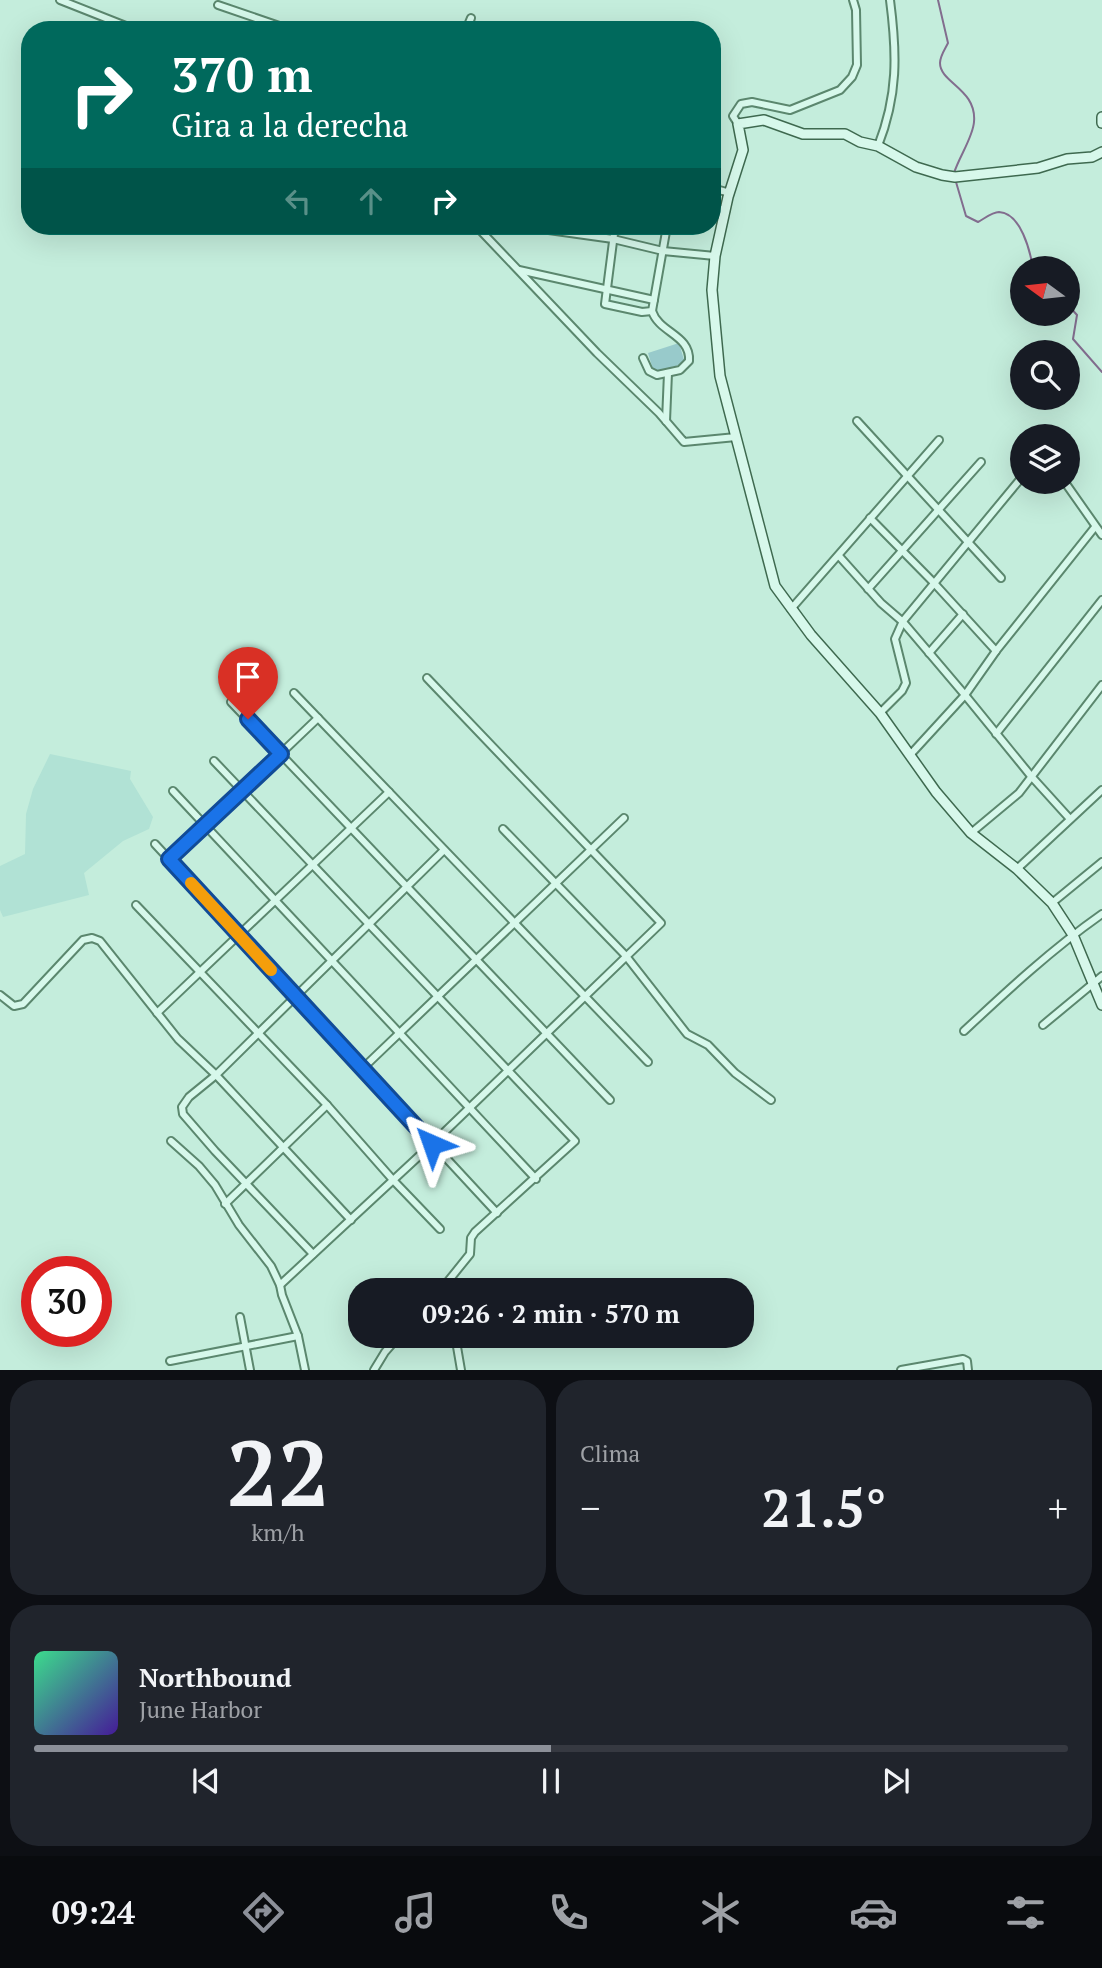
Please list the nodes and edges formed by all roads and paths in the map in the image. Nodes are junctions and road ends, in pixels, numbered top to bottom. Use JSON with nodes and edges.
{"nodes":[{"id":1,"x":61,"y":0,"type":"edge"},
{"id":2,"x":853,"y":0,"type":"edge"},
{"id":3,"x":890,"y":0,"type":"edge"},
{"id":4,"x":218,"y":5,"type":"dead end"},
{"id":5,"x":471,"y":18,"type":"dead end"},
{"id":6,"x":114,"y":21,"type":"edge"},
{"id":7,"x":265,"y":21,"type":"edge"},
{"id":8,"x":470,"y":21,"type":"edge"},
{"id":9,"x":738,"y":124,"type":"junction"},
{"id":10,"x":878,"y":146,"type":"junction"},
{"id":11,"x":1102,"y":152,"type":"edge"},
{"id":12,"x":721,"y":190,"type":"edge"},
{"id":13,"x":730,"y":193,"type":"junction"},
{"id":14,"x":721,"y":209,"type":"edge"},
{"id":15,"x":726,"y":210,"type":"junction"},
{"id":16,"x":721,"y":231,"type":"edge"},
{"id":17,"x":485,"y":235,"type":"edge"},
{"id":18,"x":593,"y":235,"type":"edge"},
{"id":19,"x":614,"y":235,"type":"edge"},
{"id":20,"x":666,"y":235,"type":"edge"},
{"id":21,"x":720,"y":235,"type":"edge"},
{"id":22,"x":613,"y":239,"type":"junction"},
{"id":23,"x":663,"y":251,"type":"junction"},
{"id":24,"x":715,"y":256,"type":"junction"},
{"id":25,"x":518,"y":270,"type":"junction"},
{"id":26,"x":607,"y":289,"type":"junction"},
{"id":27,"x":654,"y":300,"type":"junction"},
{"id":28,"x":652,"y":311,"type":"junction"},
{"id":29,"x":643,"y":358,"type":"dead end"},
{"id":30,"x":668,"y":373,"type":"junction"},
{"id":31,"x":857,"y":421,"type":"dead end"},
{"id":32,"x":666,"y":422,"type":"junction"},
{"id":33,"x":736,"y":437,"type":"junction"},
{"id":34,"x":939,"y":440,"type":"dead end"},
{"id":35,"x":981,"y":462,"type":"dead end"},
{"id":36,"x":907,"y":474,"type":"junction"},
{"id":37,"x":1010,"y":492,"type":"edge"},
{"id":38,"x":1073,"y":494,"type":"edge"},
{"id":39,"x":939,"y":509,"type":"junction"},
{"id":40,"x":870,"y":518,"type":"junction"},
{"id":41,"x":1095,"y":527,"type":"junction"},
{"id":42,"x":1102,"y":535,"type":"edge"},
{"id":43,"x":969,"y":542,"type":"junction"},
{"id":44,"x":903,"y":551,"type":"junction"},
{"id":45,"x":839,"y":556,"type":"junction"},
{"id":46,"x":1001,"y":578,"type":"dead end"},
{"id":47,"x":934,"y":583,"type":"junction"},
{"id":48,"x":868,"y":589,"type":"junction"},
{"id":49,"x":1102,"y":600,"type":"edge"},
{"id":50,"x":791,"y":609,"type":"junction"},
{"id":51,"x":963,"y":614,"type":"junction"},
{"id":52,"x":903,"y":622,"type":"junction"},
{"id":53,"x":996,"y":651,"type":"junction"},
{"id":54,"x":929,"y":653,"type":"junction"},
{"id":55,"x":427,"y":678,"type":"dead end"},
{"id":56,"x":1102,"y":685,"type":"edge"},
{"id":57,"x":294,"y":693,"type":"dead end"},
{"id":58,"x":965,"y":695,"type":"junction"},
{"id":59,"x":232,"y":702,"type":"dead end"},
{"id":60,"x":880,"y":713,"type":"junction"},
{"id":61,"x":318,"y":718,"type":"junction"},
{"id":62,"x":996,"y":734,"type":"junction"},
{"id":63,"x":281,"y":754,"type":"junction"},
{"id":64,"x":910,"y":755,"type":"junction"},
{"id":65,"x":214,"y":761,"type":"dead end"},
{"id":66,"x":1031,"y":776,"type":"junction"},
{"id":67,"x":242,"y":790,"type":"junction"},
{"id":68,"x":1102,"y":790,"type":"edge"},
{"id":69,"x":173,"y":792,"type":"dead end"},
{"id":70,"x":389,"y":792,"type":"junction"},
{"id":71,"x":624,"y":818,"type":"dead end"},
{"id":72,"x":1070,"y":819,"type":"junction"},
{"id":73,"x":204,"y":825,"type":"junction"},
{"id":74,"x":351,"y":827,"type":"junction"},
{"id":75,"x":503,"y":830,"type":"dead end"},
{"id":76,"x":971,"y":833,"type":"junction"},
{"id":77,"x":155,"y":844,"type":"dead end"},
{"id":78,"x":444,"y":849,"type":"junction"},
{"id":79,"x":591,"y":850,"type":"junction"},
{"id":80,"x":169,"y":859,"type":"junction"},
{"id":81,"x":1102,"y":862,"type":"edge"},
{"id":82,"x":312,"y":864,"type":"junction"},
{"id":83,"x":1017,"y":869,"type":"junction"},
{"id":84,"x":556,"y":884,"type":"junction"},
{"id":85,"x":407,"y":886,"type":"junction"},
{"id":86,"x":274,"y":899,"type":"junction"},
{"id":87,"x":1052,"y":903,"type":"junction"},
{"id":88,"x":136,"y":905,"type":"dead end"},
{"id":89,"x":1102,"y":914,"type":"edge"},
{"id":90,"x":515,"y":923,"type":"junction"},
{"id":91,"x":368,"y":924,"type":"junction"},
{"id":92,"x":239,"y":935,"type":"junction"},
{"id":93,"x":1073,"y":935,"type":"junction"},
{"id":94,"x":626,"y":956,"type":"junction"},
{"id":95,"x":331,"y":959,"type":"junction"},
{"id":96,"x":477,"y":960,"type":"junction"},
{"id":97,"x":199,"y":971,"type":"junction"},
{"id":98,"x":1102,"y":976,"type":"edge"},
{"id":99,"x":1092,"y":984,"type":"junction"},
{"id":100,"x":0,"y":995,"type":"edge"},
{"id":101,"x":295,"y":996,"type":"junction"},
{"id":102,"x":585,"y":996,"type":"junction"},
{"id":103,"x":438,"y":998,"type":"junction"},
{"id":104,"x":1102,"y":1005,"type":"edge"},
{"id":105,"x":157,"y":1013,"type":"junction"},
{"id":106,"x":1043,"y":1025,"type":"dead end"},
{"id":107,"x":964,"y":1031,"type":"dead end"},
{"id":108,"x":258,"y":1033,"type":"junction"},
{"id":109,"x":401,"y":1033,"type":"junction"},
{"id":110,"x":547,"y":1033,"type":"junction"},
{"id":111,"x":648,"y":1062,"type":"dead end"},
{"id":112,"x":362,"y":1069,"type":"junction"},
{"id":113,"x":507,"y":1071,"type":"junction"},
{"id":114,"x":216,"y":1075,"type":"junction"},
{"id":115,"x":610,"y":1100,"type":"dead end"},
{"id":116,"x":771,"y":1100,"type":"dead end"},
{"id":117,"x":327,"y":1105,"type":"junction"},
{"id":118,"x":470,"y":1107,"type":"junction"},
{"id":119,"x":171,"y":1141,"type":"dead end"},
{"id":120,"x":432,"y":1144,"type":"junction"},
{"id":121,"x":282,"y":1147,"type":"junction"},
{"id":122,"x":536,"y":1179,"type":"junction"},
{"id":123,"x":393,"y":1180,"type":"junction"},
{"id":124,"x":247,"y":1184,"type":"junction"},
{"id":125,"x":225,"y":1204,"type":"junction"},
{"id":126,"x":497,"y":1213,"type":"junction"},
{"id":127,"x":351,"y":1220,"type":"junction"},
{"id":128,"x":440,"y":1229,"type":"dead end"},
{"id":129,"x":313,"y":1254,"type":"junction"},
{"id":130,"x":451,"y":1278,"type":"edge"},
{"id":131,"x":280,"y":1285,"type":"junction"},
{"id":132,"x":240,"y":1318,"type":"dead end"},
{"id":133,"x":298,"y":1336,"type":"junction"},
{"id":134,"x":246,"y":1346,"type":"junction"},
{"id":135,"x":390,"y":1348,"type":"edge"},
{"id":136,"x":457,"y":1348,"type":"edge"},
{"id":137,"x":170,"y":1361,"type":"dead end"},
{"id":138,"x":250,"y":1370,"type":"edge"},
{"id":139,"x":306,"y":1370,"type":"edge"},
{"id":140,"x":374,"y":1370,"type":"edge"},
{"id":141,"x":461,"y":1370,"type":"edge"},
{"id":142,"x":901,"y":1370,"type":"edge"},
{"id":143,"x":968,"y":1370,"type":"edge"}],
"edges":[{"from":1,"to":6,"type":"street"},
{"from":2,"to":9,"type":"street"},
{"from":3,"to":10,"type":"street"},
{"from":4,"to":7,"type":"street"},
{"from":5,"to":8,"type":"street"},
{"from":9,"to":10,"type":"street"},
{"from":9,"to":13,"type":"street"},
{"from":10,"to":11,"type":"street"},
{"from":12,"to":13,"type":"street"},
{"from":13,"to":15,"type":"street"},
{"from":14,"to":15,"type":"street"},
{"from":15,"to":16,"type":"street"},
{"from":17,"to":25,"type":"street"},
{"from":18,"to":22,"type":"street"},
{"from":19,"to":22,"type":"street"},
{"from":20,"to":23,"type":"street"},
{"from":21,"to":24,"type":"street"},
{"from":22,"to":23,"type":"street"},
{"from":22,"to":26,"type":"street"},
{"from":23,"to":24,"type":"street"},
{"from":23,"to":27,"type":"street"},
{"from":24,"to":33,"type":"street"},
{"from":25,"to":26,"type":"street"},
{"from":25,"to":32,"type":"street"},
{"from":26,"to":27,"type":"street"},
{"from":26,"to":28,"type":"street"},
{"from":27,"to":28,"type":"street"},
{"from":28,"to":30,"type":"street"},
{"from":29,"to":30,"type":"street"},
{"from":30,"to":32,"type":"street"},
{"from":31,"to":36,"type":"street"},
{"from":32,"to":33,"type":"street"},
{"from":33,"to":50,"type":"street"},
{"from":34,"to":36,"type":"street"},
{"from":35,"to":39,"type":"street"},
{"from":36,"to":39,"type":"street"},
{"from":36,"to":40,"type":"street"},
{"from":37,"to":43,"type":"street"},
{"from":38,"to":41,"type":"street"},
{"from":39,"to":43,"type":"street"},
{"from":39,"to":44,"type":"street"},
{"from":40,"to":44,"type":"street"},
{"from":40,"to":45,"type":"street"},
{"from":41,"to":42,"type":"street"},
{"from":41,"to":53,"type":"street"},
{"from":43,"to":46,"type":"street"},
{"from":43,"to":47,"type":"street"},
{"from":44,"to":47,"type":"street"},
{"from":44,"to":48,"type":"street"},
{"from":45,"to":48,"type":"street"},
{"from":45,"to":50,"type":"street"},
{"from":47,"to":51,"type":"street"},
{"from":47,"to":52,"type":"street"},
{"from":48,"to":52,"type":"street"},
{"from":49,"to":62,"type":"street"},
{"from":50,"to":60,"type":"street"},
{"from":51,"to":53,"type":"street"},
{"from":51,"to":54,"type":"street"},
{"from":52,"to":54,"type":"street"},
{"from":52,"to":60,"type":"street"},
{"from":53,"to":58,"type":"street"},
{"from":54,"to":58,"type":"street"},
{"from":55,"to":79,"type":"street"},
{"from":56,"to":66,"type":"street"},
{"from":57,"to":61,"type":"street"},
{"from":58,"to":62,"type":"street"},
{"from":58,"to":64,"type":"street"},
{"from":59,"to":63,"type":"street"},
{"from":60,"to":64,"type":"street"},
{"from":61,"to":63,"type":"street"},
{"from":61,"to":70,"type":"street"},
{"from":62,"to":66,"type":"street"},
{"from":63,"to":67,"type":"street"},
{"from":63,"to":74,"type":"street"},
{"from":64,"to":76,"type":"street"},
{"from":65,"to":67,"type":"street"},
{"from":66,"to":72,"type":"street"},
{"from":66,"to":76,"type":"street"},
{"from":67,"to":73,"type":"street"},
{"from":67,"to":82,"type":"street"},
{"from":68,"to":72,"type":"street"},
{"from":69,"to":73,"type":"street"},
{"from":70,"to":74,"type":"street"},
{"from":70,"to":78,"type":"street"},
{"from":71,"to":79,"type":"street"},
{"from":72,"to":83,"type":"street"},
{"from":73,"to":80,"type":"street"},
{"from":73,"to":86,"type":"street"},
{"from":74,"to":82,"type":"street"},
{"from":74,"to":85,"type":"street"},
{"from":75,"to":84,"type":"street"},
{"from":76,"to":83,"type":"street"},
{"from":77,"to":80,"type":"street"},
{"from":78,"to":85,"type":"street"},
{"from":78,"to":90,"type":"street"},
{"from":79,"to":84,"type":"street"},
{"from":79,"to":94,"type":"street"},
{"from":80,"to":92,"type":"street"},
{"from":81,"to":87,"type":"street"},
{"from":82,"to":86,"type":"street"},
{"from":82,"to":91,"type":"street"},
{"from":83,"to":87,"type":"street"},
{"from":84,"to":90,"type":"street"},
{"from":84,"to":94,"type":"street"},
{"from":85,"to":91,"type":"street"},
{"from":85,"to":96,"type":"street"},
{"from":86,"to":92,"type":"street"},
{"from":86,"to":95,"type":"street"},
{"from":87,"to":93,"type":"street"},
{"from":88,"to":97,"type":"street"},
{"from":89,"to":93,"type":"street"},
{"from":90,"to":96,"type":"street"},
{"from":90,"to":102,"type":"street"},
{"from":91,"to":95,"type":"street"},
{"from":91,"to":103,"type":"street"},
{"from":92,"to":97,"type":"street"},
{"from":92,"to":101,"type":"street"},
{"from":93,"to":99,"type":"street"},
{"from":93,"to":107,"type":"street"},
{"from":94,"to":102,"type":"street"},
{"from":94,"to":116,"type":"street"},
{"from":95,"to":101,"type":"street"},
{"from":95,"to":109,"type":"street"},
{"from":96,"to":103,"type":"street"},
{"from":96,"to":110,"type":"street"},
{"from":97,"to":105,"type":"street"},
{"from":97,"to":108,"type":"street"},
{"from":98,"to":99,"type":"street"},
{"from":99,"to":104,"type":"street"},
{"from":99,"to":106,"type":"street"},
{"from":100,"to":105,"type":"street"},
{"from":101,"to":108,"type":"street"},
{"from":101,"to":112,"type":"street"},
{"from":102,"to":110,"type":"street"},
{"from":102,"to":111,"type":"street"},
{"from":103,"to":109,"type":"street"},
{"from":103,"to":113,"type":"street"},
{"from":105,"to":114,"type":"street"},
{"from":108,"to":114,"type":"street"},
{"from":108,"to":117,"type":"street"},
{"from":109,"to":112,"type":"street"},
{"from":109,"to":118,"type":"street"},
{"from":110,"to":113,"type":"street"},
{"from":110,"to":115,"type":"street"},
{"from":112,"to":120,"type":"street"},
{"from":113,"to":118,"type":"street"},
{"from":113,"to":122,"type":"street"},
{"from":114,"to":121,"type":"street"},
{"from":114,"to":124,"type":"street"},
{"from":117,"to":121,"type":"street"},
{"from":117,"to":123,"type":"street"},
{"from":118,"to":120,"type":"street"},
{"from":118,"to":122,"type":"street"},
{"from":119,"to":125,"type":"street"},
{"from":120,"to":123,"type":"street"},
{"from":120,"to":126,"type":"street"},
{"from":121,"to":124,"type":"street"},
{"from":121,"to":127,"type":"street"},
{"from":122,"to":126,"type":"street"},
{"from":123,"to":127,"type":"street"},
{"from":123,"to":128,"type":"street"},
{"from":124,"to":125,"type":"street"},
{"from":124,"to":129,"type":"street"},
{"from":125,"to":131,"type":"street"},
{"from":126,"to":130,"type":"street"},
{"from":127,"to":129,"type":"street"},
{"from":129,"to":131,"type":"street"},
{"from":131,"to":133,"type":"street"},
{"from":132,"to":134,"type":"street"},
{"from":133,"to":134,"type":"street"},
{"from":133,"to":139,"type":"street"},
{"from":134,"to":137,"type":"street"},
{"from":134,"to":138,"type":"street"},
{"from":135,"to":140,"type":"street"},
{"from":136,"to":141,"type":"street"},
{"from":142,"to":143,"type":"street"}]}
